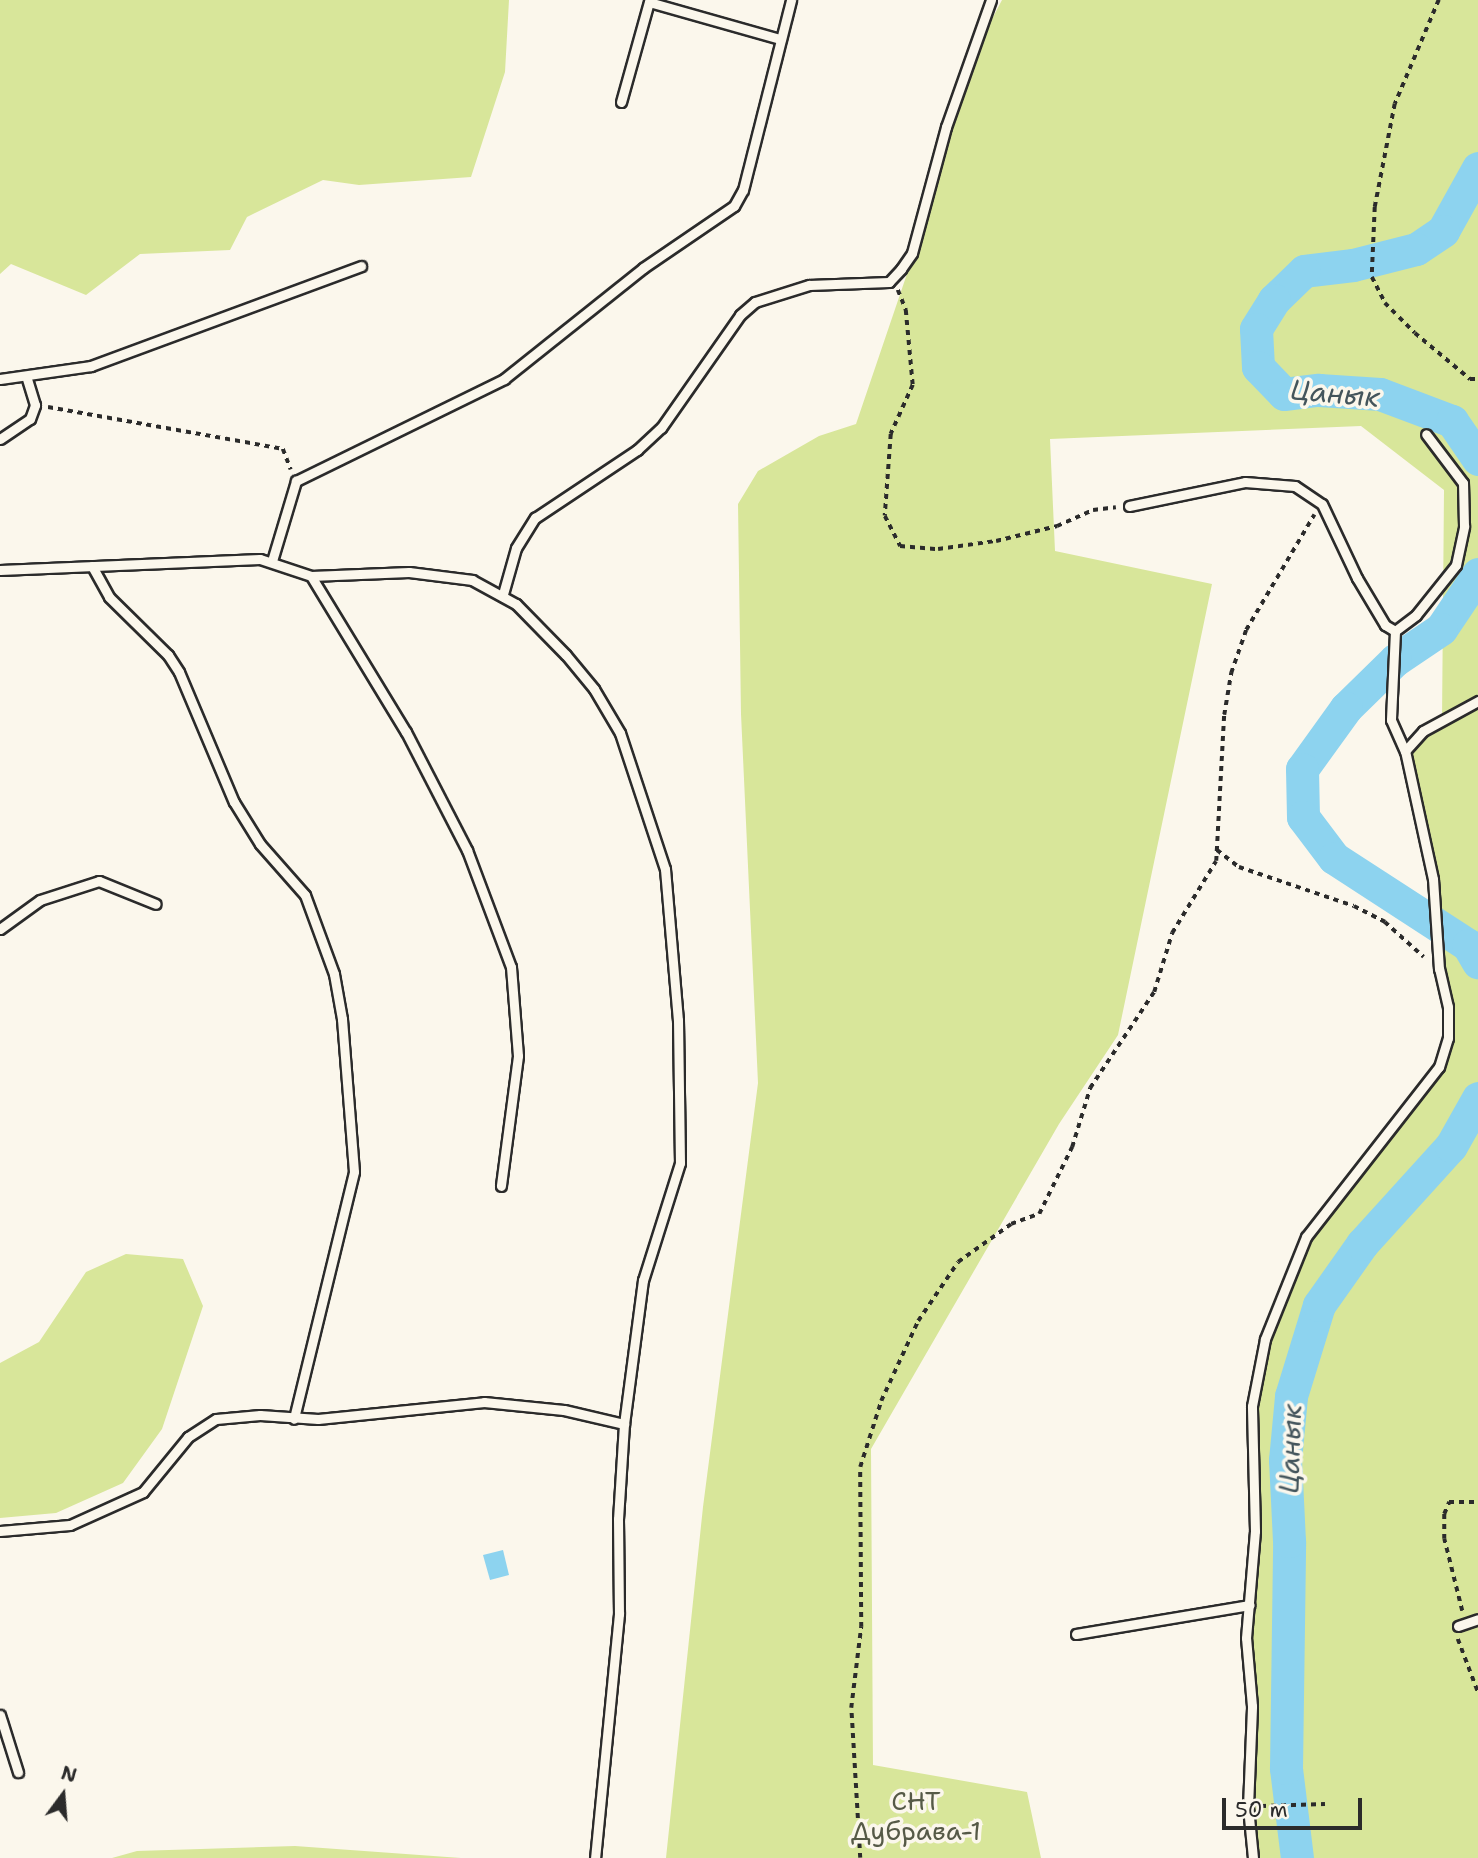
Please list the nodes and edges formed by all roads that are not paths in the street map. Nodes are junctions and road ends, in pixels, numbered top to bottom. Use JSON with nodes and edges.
{"nodes":[{"id":1,"x":791,"y":0,"type":"edge"},
{"id":2,"x":991,"y":0,"type":"edge"},
{"id":3,"x":780,"y":39,"type":"junction"},
{"id":4,"x":621,"y":102,"type":"dead end"},
{"id":5,"x":361,"y":266,"type":"dead end"},
{"id":6,"x":27,"y":378,"type":"junction"},
{"id":7,"x":0,"y":379,"type":"edge"},
{"id":8,"x":1426,"y":434,"type":"dead end"},
{"id":9,"x":0,"y":439,"type":"edge"},
{"id":10,"x":1129,"y":506,"type":"road end"},
{"id":11,"x":272,"y":561,"type":"junction"},
{"id":12,"x":92,"y":566,"type":"junction"},
{"id":13,"x":0,"y":570,"type":"edge"},
{"id":14,"x":311,"y":576,"type":"junction"},
{"id":15,"x":502,"y":594,"type":"junction"},
{"id":16,"x":1395,"y":631,"type":"junction"},
{"id":17,"x":1478,"y":701,"type":"edge"},
{"id":18,"x":1405,"y":751,"type":"junction"},
{"id":19,"x":156,"y":904,"type":"dead end"},
{"id":20,"x":0,"y":929,"type":"edge"},
{"id":21,"x":501,"y":1186,"type":"dead end"},
{"id":22,"x":294,"y":1419,"type":"junction"},
{"id":23,"x":624,"y":1424,"type":"junction"},
{"id":24,"x":0,"y":1531,"type":"edge"},
{"id":25,"x":1250,"y":1605,"type":"junction"},
{"id":26,"x":1478,"y":1619,"type":"edge"},
{"id":27,"x":1458,"y":1626,"type":"road end"},
{"id":28,"x":1076,"y":1634,"type":"dead end"},
{"id":29,"x":0,"y":1715,"type":"edge"},
{"id":30,"x":18,"y":1772,"type":"dead end"},
{"id":31,"x":595,"y":1858,"type":"edge"},
{"id":32,"x":1253,"y":1858,"type":"edge"}],
"edges":[{"from":1,"to":3,"type":"lane"},
{"from":2,"to":15,"type":"lane"},
{"from":3,"to":4,"type":"lane"},
{"from":3,"to":11,"type":"lane"},
{"from":5,"to":6,"type":"lane"},
{"from":6,"to":7,"type":"lane"},
{"from":6,"to":9,"type":"lane"},
{"from":8,"to":16,"type":"lane"},
{"from":10,"to":16,"type":"lane"},
{"from":11,"to":12,"type":"lane"},
{"from":11,"to":14,"type":"lane"},
{"from":12,"to":13,"type":"lane"},
{"from":12,"to":22,"type":"lane"},
{"from":14,"to":15,"type":"lane"},
{"from":14,"to":21,"type":"lane"},
{"from":15,"to":23,"type":"lane"},
{"from":16,"to":18,"type":"lane"},
{"from":17,"to":18,"type":"lane"},
{"from":18,"to":25,"type":"lane"},
{"from":19,"to":20,"type":"lane"},
{"from":22,"to":23,"type":"lane"},
{"from":22,"to":24,"type":"lane"},
{"from":23,"to":31,"type":"lane"},
{"from":25,"to":28,"type":"lane"},
{"from":25,"to":32,"type":"lane"},
{"from":26,"to":27,"type":"lane"},
{"from":29,"to":30,"type":"lane"}]}
